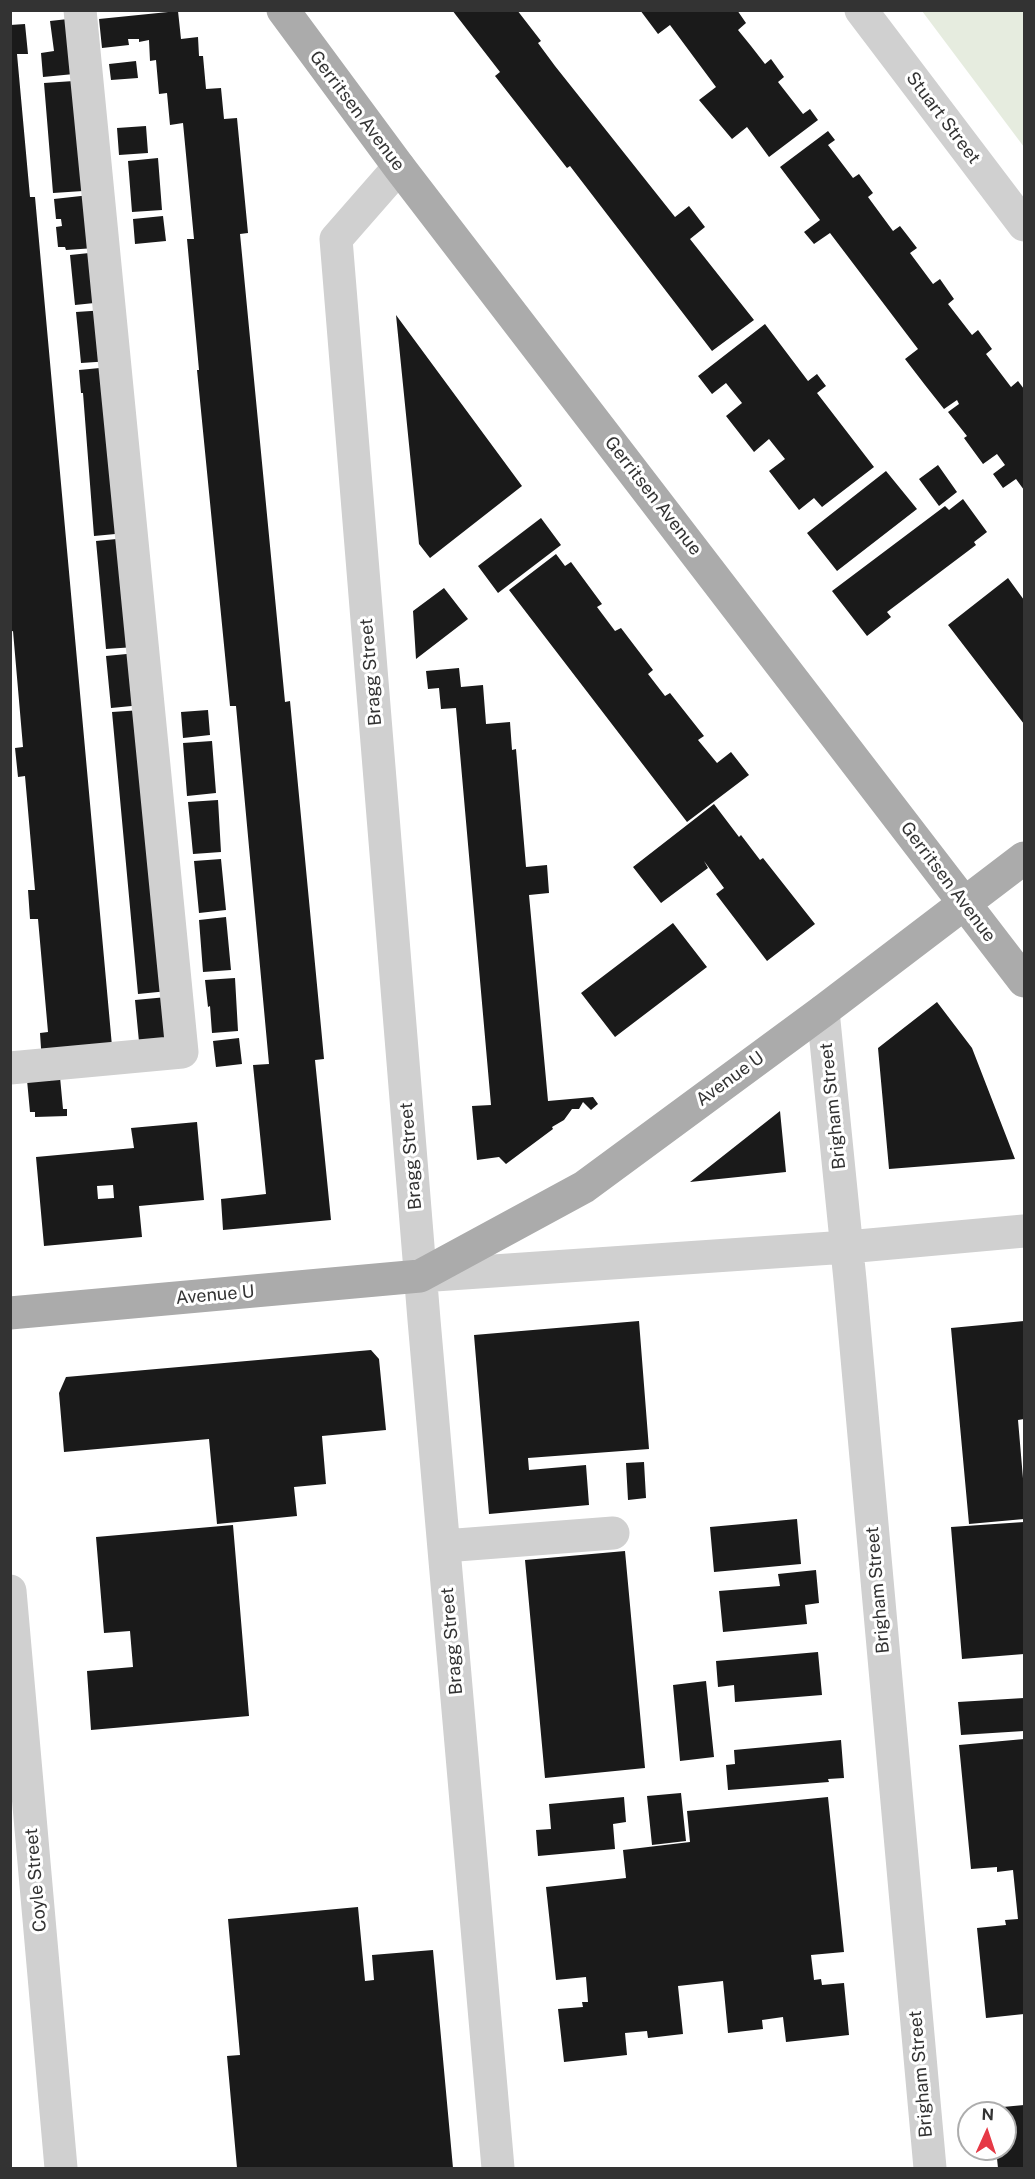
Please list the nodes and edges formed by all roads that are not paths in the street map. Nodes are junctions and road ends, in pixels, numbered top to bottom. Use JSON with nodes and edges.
{"nodes":[{"id":1,"x":80,"y":10,"type":"edge"},
{"id":2,"x":283,"y":10,"type":"edge"},
{"id":3,"x":861,"y":10,"type":"edge"},
{"id":4,"x":399,"y":167,"type":"junction"},
{"id":5,"x":1024,"y":225,"type":"edge"},
{"id":6,"x":1024,"y":858,"type":"edge"},
{"id":7,"x":964,"y":904,"type":"junction"},
{"id":8,"x":1024,"y":981,"type":"edge"},
{"id":9,"x":823,"y":1011,"type":"junction"},
{"id":10,"x":10,"y":1068,"type":"edge"},
{"id":11,"x":1024,"y":1231,"type":"edge"},
{"id":12,"x":847,"y":1247,"type":"junction"},
{"id":13,"x":420,"y":1276,"type":"junction"},
{"id":14,"x":10,"y":1313,"type":"edge"},
{"id":15,"x":613,"y":1533,"type":"dead end"},
{"id":16,"x":444,"y":1546,"type":"junction"},
{"id":17,"x":10,"y":1591,"type":"edge"},
{"id":18,"x":61,"y":2169,"type":"edge"},
{"id":19,"x":498,"y":2169,"type":"edge"},
{"id":20,"x":930,"y":2169,"type":"edge"}],
"edges":[{"from":1,"to":10,"type":"street"},
{"from":2,"to":4,"type":"main road","name":"Gerritsen Avenue"},
{"from":3,"to":5,"type":"street","name":"Stuart Street"},
{"from":4,"to":7,"type":"main road","name":"Gerritsen Avenue"},
{"from":4,"to":13,"type":"street","name":"Bragg Street"},
{"from":6,"to":7,"type":"main road","name":"Avenue U"},
{"from":7,"to":8,"type":"main road","name":"Gerritsen Avenue"},
{"from":7,"to":9,"type":"main road","name":"Avenue U"},
{"from":9,"to":12,"type":"street","name":"Brigham Street"},
{"from":9,"to":13,"type":"main road","name":"Avenue U"},
{"from":11,"to":12,"type":"street","name":"Avenue U"},
{"from":12,"to":13,"type":"street","name":"Avenue U"},
{"from":12,"to":20,"type":"street","name":"Brigham Street"},
{"from":13,"to":14,"type":"main road","name":"Avenue U"},
{"from":13,"to":16,"type":"street","name":"Bragg Street"},
{"from":15,"to":16,"type":"street"},
{"from":16,"to":19,"type":"street","name":"Bragg Street"},
{"from":17,"to":18,"type":"street","name":"Coyle Street"}]}
